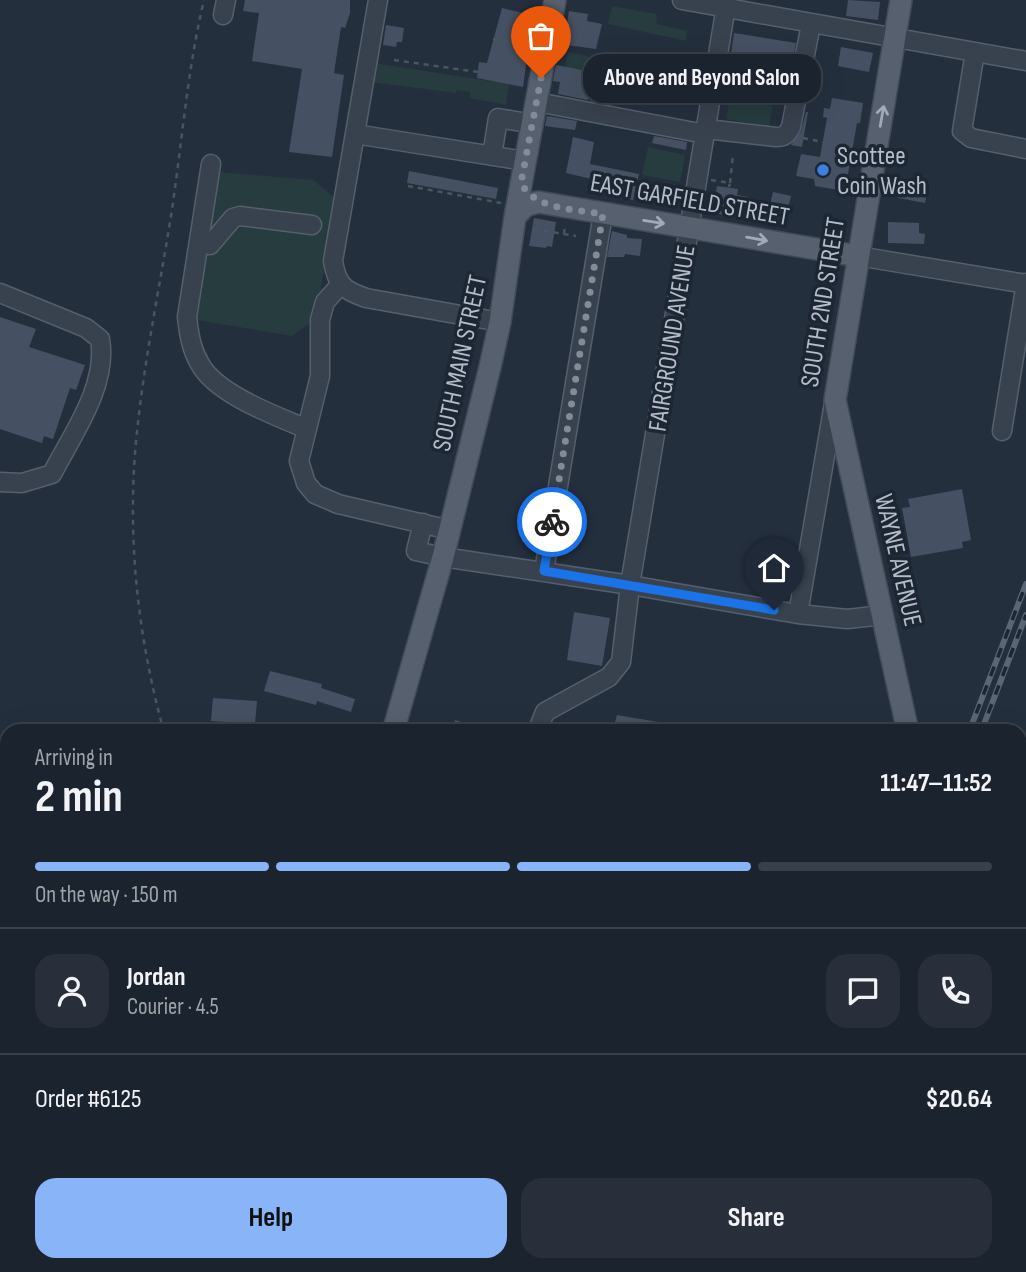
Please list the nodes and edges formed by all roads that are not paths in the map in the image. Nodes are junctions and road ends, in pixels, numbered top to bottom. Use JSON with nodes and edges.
{"nodes":[{"id":1,"x":378,"y":0,"type":"edge"},
{"id":2,"x":555,"y":0,"type":"edge"},
{"id":3,"x":682,"y":0,"type":"edge"},
{"id":4,"x":901,"y":0,"type":"edge"},
{"id":5,"x":727,"y":4,"type":"edge"},
{"id":6,"x":811,"y":24,"type":"junction"},
{"id":7,"x":895,"y":39,"type":"junction"},
{"id":8,"x":975,"y":52,"type":"junction"},
{"id":9,"x":1026,"y":61,"type":"edge"},
{"id":10,"x":537,"y":102,"type":"junction"},
{"id":11,"x":533,"y":124,"type":"junction"},
{"id":12,"x":706,"y":132,"type":"junction"},
{"id":13,"x":355,"y":134,"type":"junction"},
{"id":14,"x":1026,"y":149,"type":"edge"},
{"id":15,"x":492,"y":156,"type":"junction"},
{"id":16,"x":525,"y":161,"type":"junction"},
{"id":17,"x":211,"y":164,"type":"dead end"},
{"id":18,"x":521,"y":183,"type":"junction"},
{"id":19,"x":538,"y":202,"type":"junction"},
{"id":20,"x":510,"y":210,"type":"junction"},
{"id":21,"x":603,"y":214,"type":"junction"},
{"id":22,"x":312,"y":225,"type":"dead end"},
{"id":23,"x":689,"y":228,"type":"junction"},
{"id":24,"x":199,"y":242,"type":"junction"},
{"id":25,"x":858,"y":256,"type":"junction"},
{"id":26,"x":341,"y":284,"type":"junction"},
{"id":27,"x":1026,"y":284,"type":"edge"},
{"id":28,"x":0,"y":293,"type":"edge"},
{"id":29,"x":500,"y":322,"type":"junction"},
{"id":30,"x":835,"y":400,"type":"junction"},
{"id":31,"x":307,"y":429,"type":"junction"},
{"id":32,"x":1002,"y":430,"type":"dead end"},
{"id":33,"x":0,"y":482,"type":"edge"},
{"id":34,"x":423,"y":523,"type":"junction"},
{"id":35,"x":450,"y":530,"type":"junction"},
{"id":36,"x":443,"y":556,"type":"junction"},
{"id":37,"x":544,"y":571,"type":"junction"},
{"id":38,"x":629,"y":584,"type":"junction"},
{"id":39,"x":798,"y":614,"type":"junction"},
{"id":40,"x":883,"y":615,"type":"junction"},
{"id":41,"x":395,"y":724,"type":"edge"},
{"id":42,"x":540,"y":724,"type":"edge"},
{"id":43,"x":906,"y":724,"type":"edge"}],
"edges":[{"from":1,"to":13,"type":"street"},
{"from":2,"to":10,"type":"main road","name":"SOUTH MAIN STREET"},
{"from":3,"to":5,"type":"street"},
{"from":4,"to":7,"type":"main road","name":"SOUTH 2ND STREET"},
{"from":5,"to":6,"type":"street"},
{"from":5,"to":12,"type":"street","name":"FAIRGROUND AVENUE"},
{"from":6,"to":7,"type":"street"},
{"from":6,"to":12,"type":"street"},
{"from":7,"to":8,"type":"street"},
{"from":25,"to":7,"type":"main road","name":"SOUTH 2ND STREET","one_way":true},
{"from":8,"to":9,"type":"street"},
{"from":8,"to":14,"type":"street"},
{"from":10,"to":11,"type":"main road","name":"SOUTH MAIN STREET"},
{"from":10,"to":12,"type":"street"},
{"from":11,"to":15,"type":"street"},
{"from":11,"to":16,"type":"main road","name":"SOUTH MAIN STREET"},
{"from":12,"to":23,"type":"street","name":"FAIRGROUND AVENUE"},
{"from":13,"to":15,"type":"street"},
{"from":13,"to":26,"type":"street"},
{"from":15,"to":16,"type":"street"},
{"from":16,"to":18,"type":"main road","name":"SOUTH MAIN STREET"},
{"from":17,"to":24,"type":"street"},
{"from":18,"to":19,"type":"main road"},
{"from":18,"to":20,"type":"main road","name":"SOUTH MAIN STREET"},
{"from":19,"to":20,"type":"main road"},
{"from":19,"to":21,"type":"main road","name":"EAST GARFIELD STREET"},
{"from":20,"to":29,"type":"main road","name":"SOUTH MAIN STREET"},
{"from":21,"to":23,"type":"main road","name":"EAST GARFIELD STREET","one_way":true},
{"from":21,"to":37,"type":"street"},
{"from":22,"to":24,"type":"street"},
{"from":23,"to":25,"type":"main road","name":"EAST GARFIELD STREET","one_way":true},
{"from":23,"to":38,"type":"street","name":"FAIRGROUND AVENUE"},
{"from":24,"to":31,"type":"street"},
{"from":25,"to":27,"type":"street","name":"EAST GARFIELD STREET"},
{"from":25,"to":30,"type":"main road","name":"SOUTH 2ND STREET"},
{"from":26,"to":29,"type":"street"},
{"from":26,"to":31,"type":"street"},
{"from":27,"to":32,"type":"street"},
{"from":28,"to":33,"type":"street"},
{"from":29,"to":35,"type":"main road","name":"SOUTH MAIN STREET"},
{"from":30,"to":39,"type":"street","name":"SOUTH 2ND STREET"},
{"from":30,"to":40,"type":"main road","name":"WAYNE AVENUE"},
{"from":31,"to":34,"type":"street"},
{"from":34,"to":35,"type":"street"},
{"from":34,"to":36,"type":"street"},
{"from":35,"to":36,"type":"main road","name":"SOUTH MAIN STREET"},
{"from":36,"to":37,"type":"street"},
{"from":36,"to":41,"type":"main road","name":"SOUTH MAIN STREET"},
{"from":37,"to":38,"type":"street"},
{"from":38,"to":39,"type":"street"},
{"from":38,"to":42,"type":"street","name":"FAIRGROUND AVENUE"},
{"from":39,"to":40,"type":"street"},
{"from":40,"to":43,"type":"main road","name":"WAYNE AVENUE"}]}
